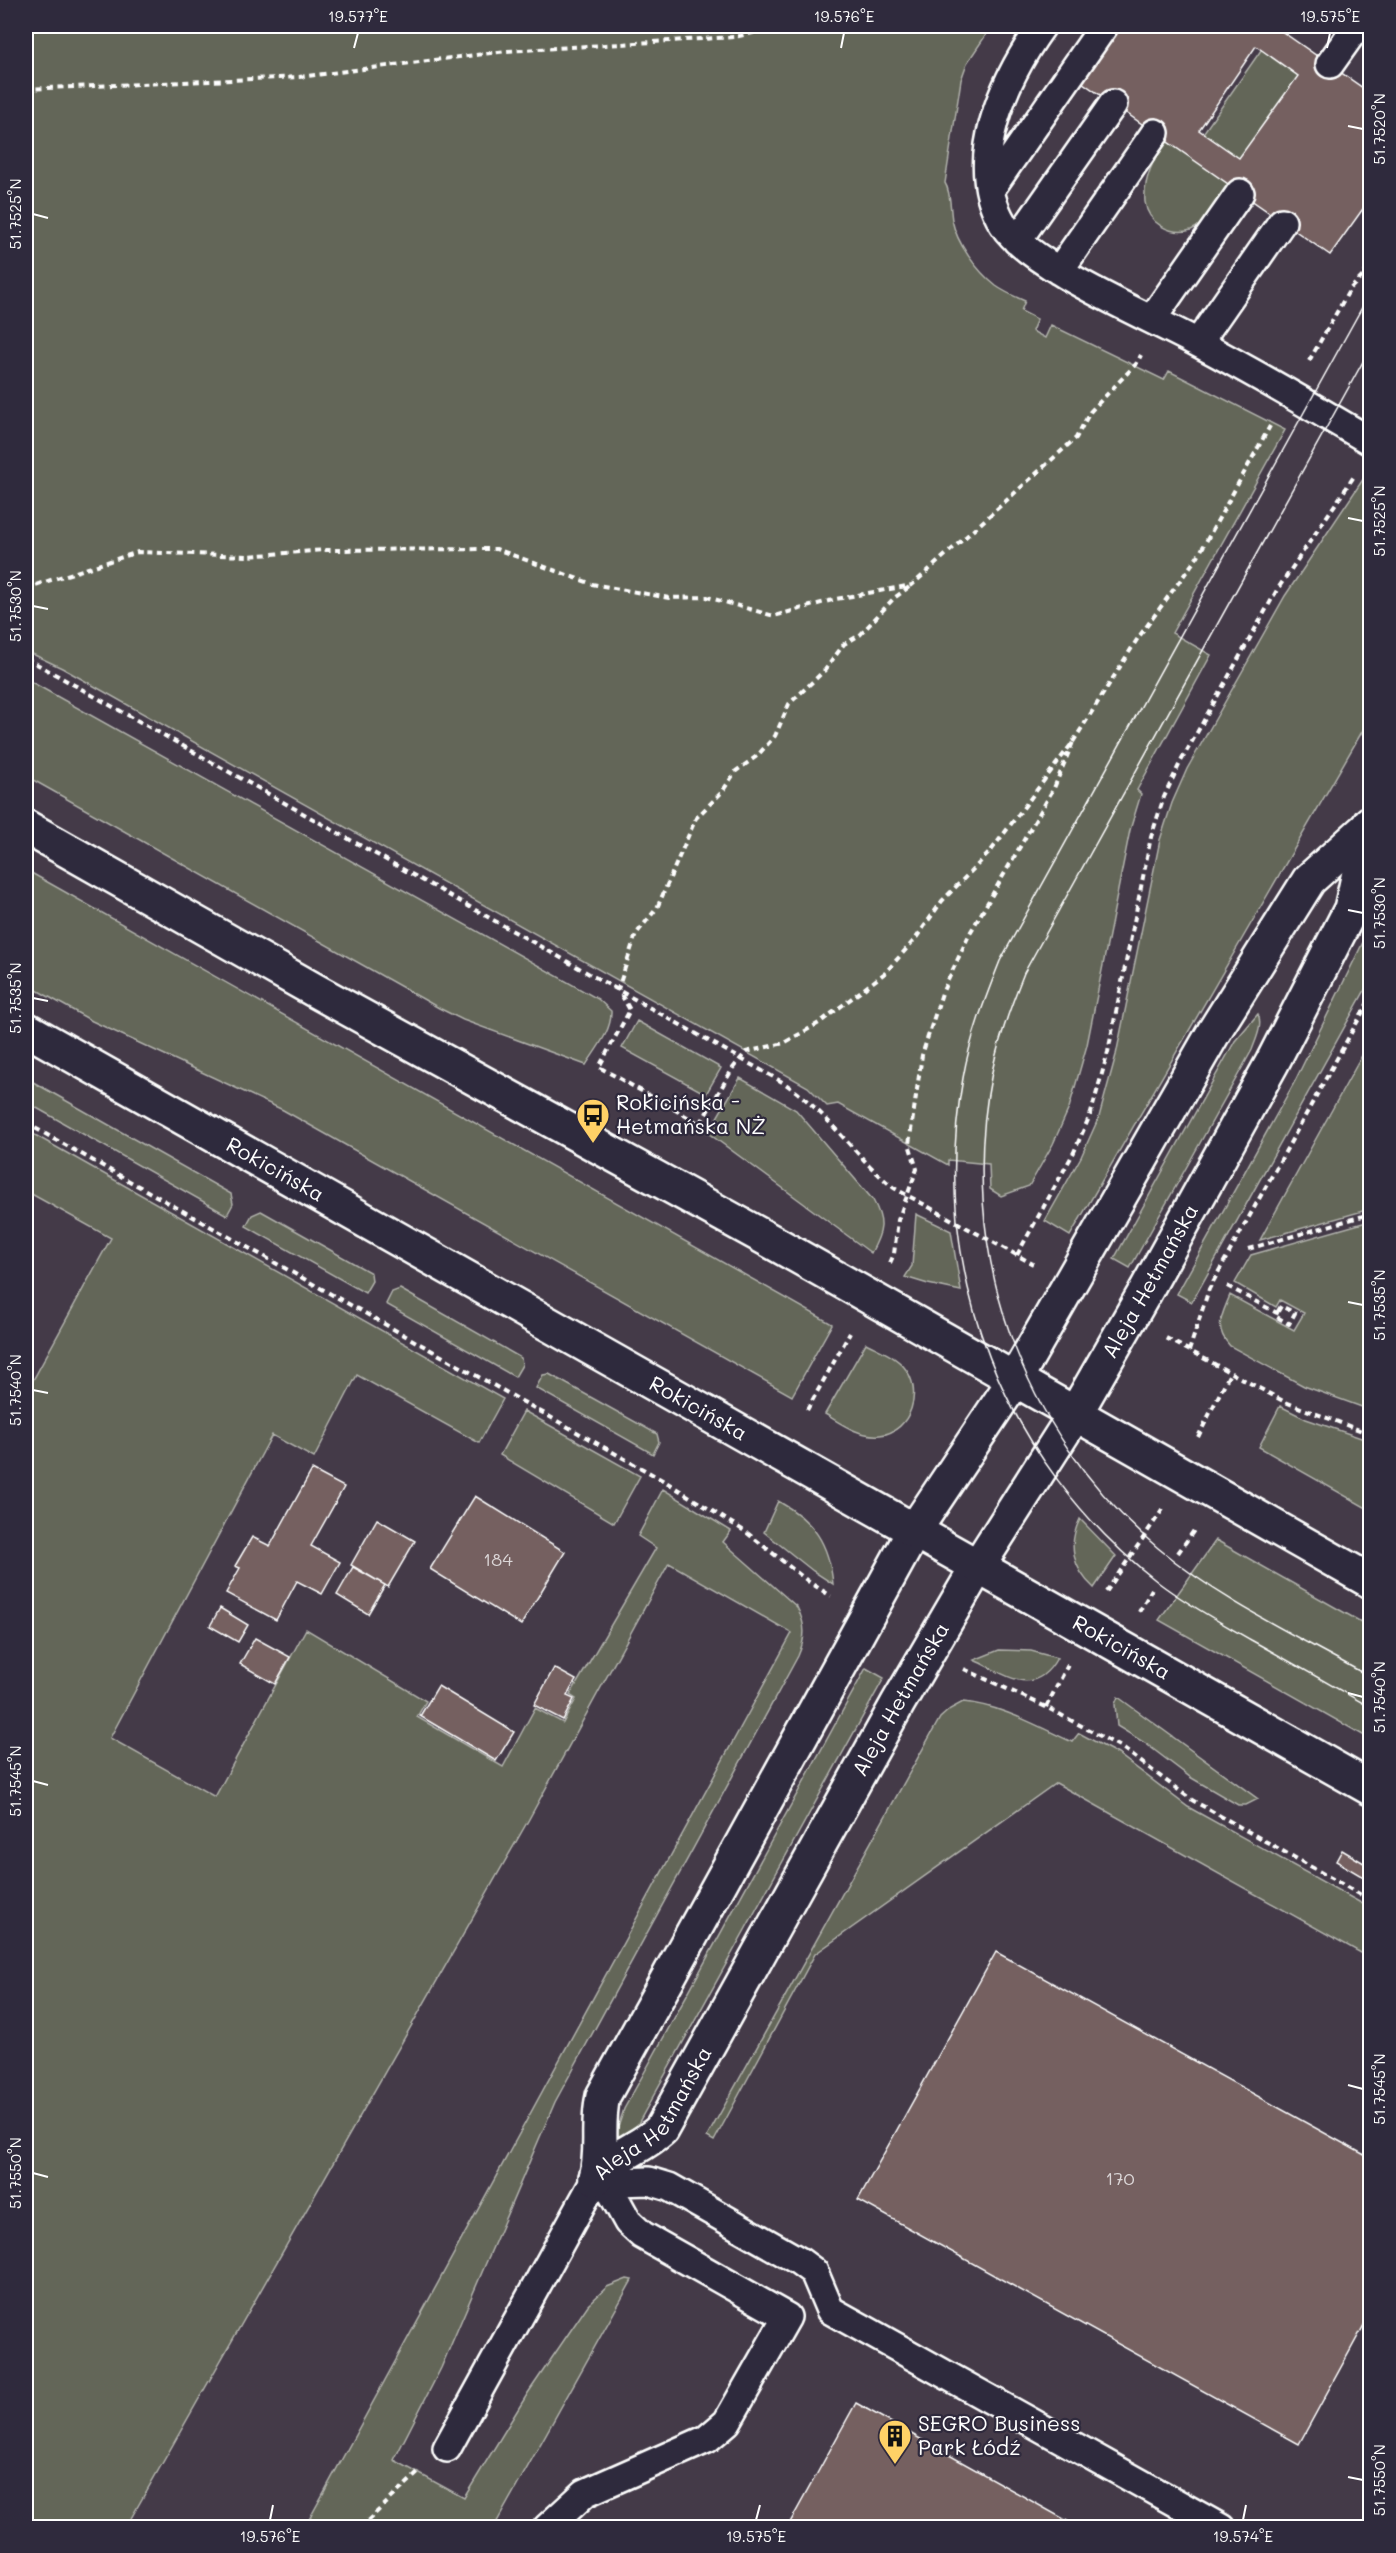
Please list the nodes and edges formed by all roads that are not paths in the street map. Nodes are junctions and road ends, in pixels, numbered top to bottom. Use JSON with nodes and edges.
{"nodes":[{"id":1,"x":1104,"y":26,"type":"edge"},
{"id":2,"x":1357,"y":26,"type":"edge"},
{"id":3,"x":1039,"y":30,"type":"edge"},
{"id":4,"x":1330,"y":64,"type":"dead end"},
{"id":5,"x":1113,"y":104,"type":"dead end"},
{"id":6,"x":1155,"y":133,"type":"dead end"},
{"id":7,"x":990,"y":190,"type":"junction"},
{"id":8,"x":1240,"y":193,"type":"dead end"},
{"id":9,"x":1282,"y":222,"type":"dead end"},
{"id":10,"x":1017,"y":242,"type":"junction"},
{"id":11,"x":1059,"y":271,"type":"junction"},
{"id":12,"x":1152,"y":319,"type":"junction"},
{"id":13,"x":1198,"y":343,"type":"junction"},
{"id":14,"x":1371,"y":441,"type":"edge"},
{"id":15,"x":1370,"y":824,"type":"edge"},
{"id":16,"x":26,"y":827,"type":"edge"},
{"id":17,"x":26,"y":1029,"type":"edge"},
{"id":18,"x":1014,"y":1381,"type":"junction"},
{"id":19,"x":1075,"y":1414,"type":"junction"},
{"id":20,"x":914,"y":1531,"type":"junction"},
{"id":21,"x":978,"y":1566,"type":"junction"},
{"id":22,"x":1371,"y":1581,"type":"edge"},
{"id":23,"x":1371,"y":1788,"type":"edge"},
{"id":24,"x":596,"y":2178,"type":"junction"},
{"id":25,"x":831,"y":2310,"type":"junction"},
{"id":26,"x":787,"y":2317,"type":"junction"},
{"id":27,"x":447,"y":2448,"type":"road end"},
{"id":28,"x":547,"y":2528,"type":"edge"},
{"id":29,"x":1221,"y":2528,"type":"edge"}],
"edges":[{"from":1,"to":7,"type":"lane"},
{"from":2,"to":4,"type":"lane"},
{"from":3,"to":7,"type":"lane"},
{"from":5,"to":10,"type":"lane"},
{"from":6,"to":11,"type":"lane"},
{"from":7,"to":10,"type":"lane"},
{"from":8,"to":12,"type":"lane"},
{"from":9,"to":13,"type":"lane"},
{"from":10,"to":11,"type":"lane"},
{"from":11,"to":12,"type":"lane"},
{"from":12,"to":13,"type":"lane"},
{"from":13,"to":14,"type":"lane"},
{"from":15,"to":18,"type":"street","name":"Aleja Hetmańska"},
{"from":15,"to":19,"type":"street","name":"Aleja Hetmańska"},
{"from":16,"to":18,"type":"street"},
{"from":17,"to":20,"type":"street","name":"Rokicińska"},
{"from":18,"to":19,"type":"street"},
{"from":18,"to":20,"type":"street","name":"Aleja Hetmańska"},
{"from":19,"to":21,"type":"street","name":"Aleja Hetmańska"},
{"from":19,"to":22,"type":"street"},
{"from":20,"to":21,"type":"street","name":"Rokicińska"},
{"from":20,"to":24,"type":"street","name":"Aleja Hetmańska"},
{"from":21,"to":23,"type":"street","name":"Rokicińska"},
{"from":21,"to":24,"type":"street","name":"Aleja Hetmańska"},
{"from":24,"to":25,"type":"lane"},
{"from":24,"to":26,"type":"lane"},
{"from":24,"to":27,"type":"lane"},
{"from":25,"to":26,"type":"lane"},
{"from":25,"to":29,"type":"lane"},
{"from":26,"to":28,"type":"lane"}]}
